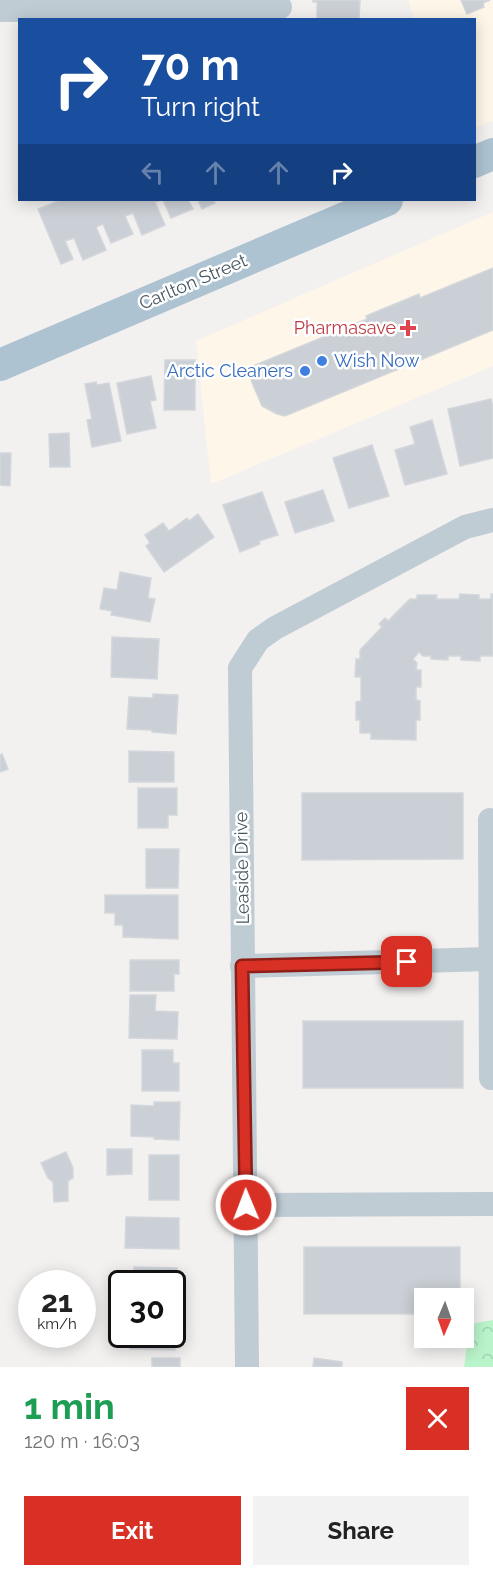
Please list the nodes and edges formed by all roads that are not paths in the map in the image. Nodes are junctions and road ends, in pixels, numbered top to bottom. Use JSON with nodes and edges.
{"nodes":[{"id":1,"x":282,"y":9,"type":"edge"},
{"id":2,"x":0,"y":10,"type":"edge"},
{"id":3,"x":493,"y":154,"type":"edge"},
{"id":4,"x":476,"y":161,"type":"edge"},
{"id":5,"x":373,"y":202,"type":"edge"},
{"id":6,"x":0,"y":365,"type":"edge"},
{"id":7,"x":493,"y":520,"type":"edge"},
{"id":8,"x":493,"y":820,"type":"edge"},
{"id":9,"x":490,"y":959,"type":"junction"},
{"id":10,"x":242,"y":966,"type":"junction"},
{"id":11,"x":493,"y":1078,"type":"edge"},
{"id":12,"x":493,"y":1204,"type":"edge"},
{"id":13,"x":246,"y":1205,"type":"junction"},
{"id":14,"x":247,"y":1367,"type":"edge"}],
"edges":[{"from":1,"to":2,"type":"street"},
{"from":3,"to":4,"type":"main road"},
{"from":5,"to":6,"type":"main road","name":"Carlton Street"},
{"from":7,"to":10,"type":"street","name":"Leaside Drive"},
{"from":8,"to":9,"type":"street"},
{"from":9,"to":10,"type":"street"},
{"from":9,"to":11,"type":"street"},
{"from":10,"to":13,"type":"street","name":"Leaside Drive"},
{"from":12,"to":13,"type":"street"},
{"from":13,"to":14,"type":"street","name":"Leaside Drive"}]}
